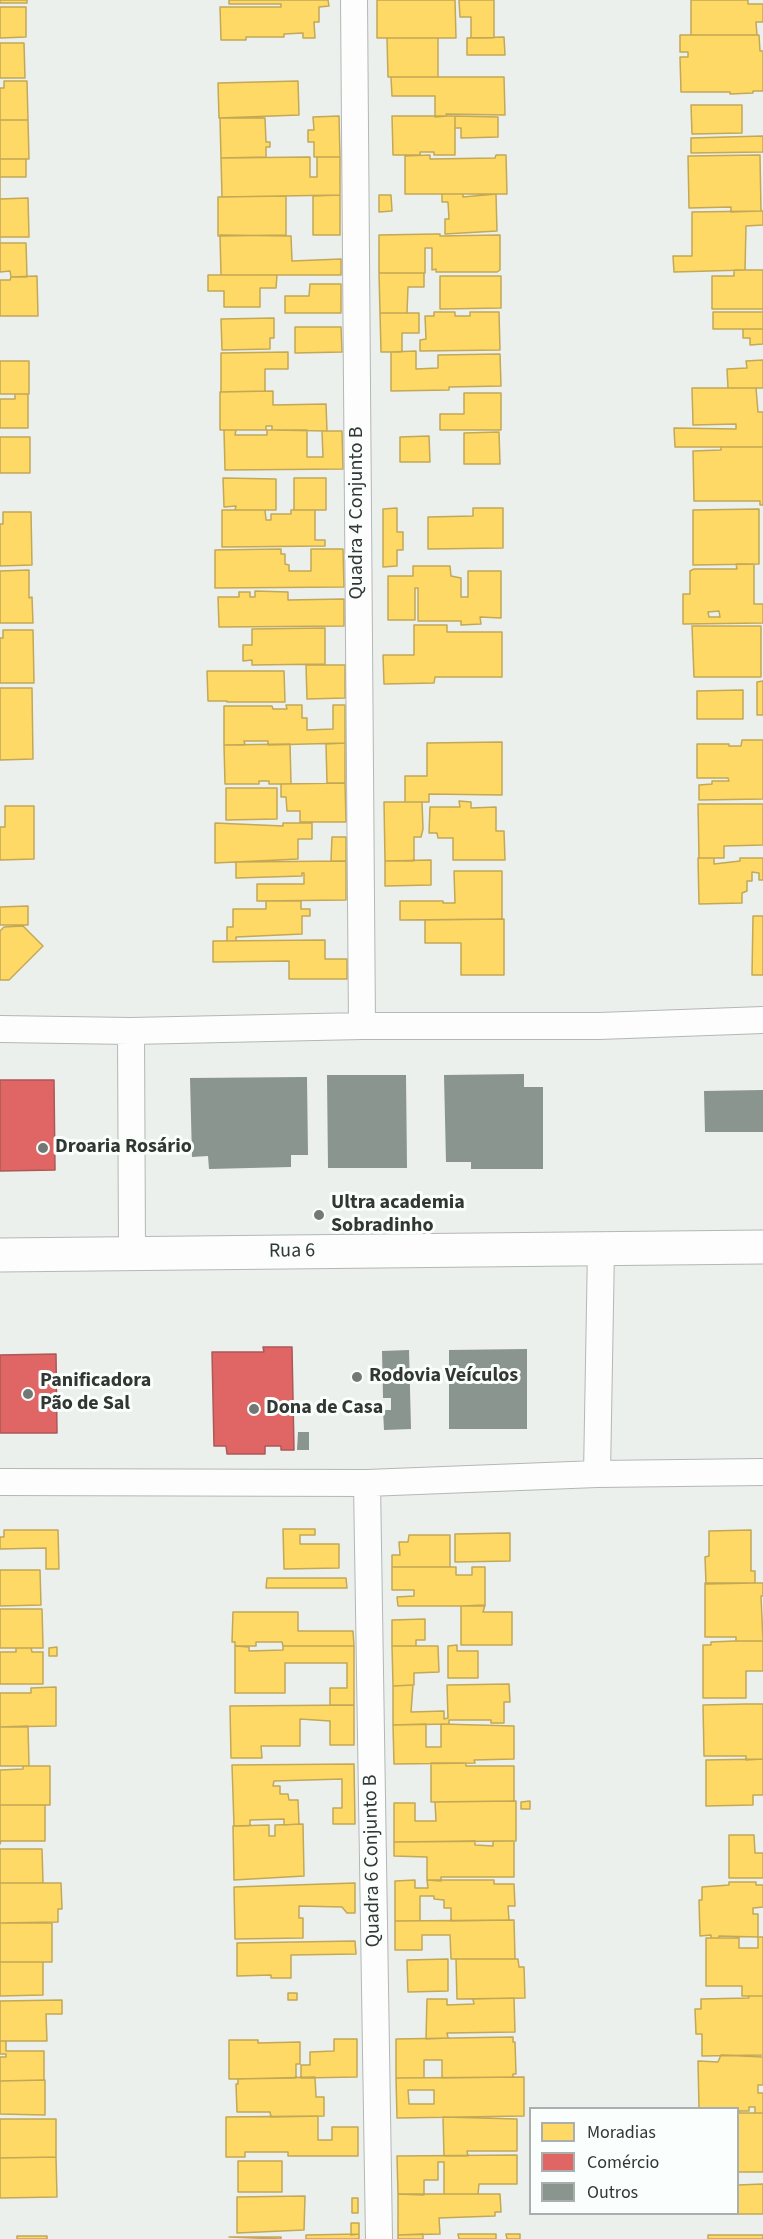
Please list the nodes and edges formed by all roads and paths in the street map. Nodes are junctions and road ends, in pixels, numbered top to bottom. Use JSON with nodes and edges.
{"nodes":[{"id":1,"x":354,"y":0,"type":"edge"},
{"id":2,"x":763,"y":1020,"type":"edge"},
{"id":3,"x":362,"y":1026,"type":"junction"},
{"id":4,"x":0,"y":1029,"type":"edge"},
{"id":5,"x":131,"y":1031,"type":"junction"},
{"id":6,"x":763,"y":1247,"type":"edge"},
{"id":7,"x":601,"y":1249,"type":"junction"},
{"id":8,"x":132,"y":1253,"type":"junction"},
{"id":9,"x":0,"y":1255,"type":"edge"},
{"id":10,"x":763,"y":1472,"type":"edge"},
{"id":11,"x":597,"y":1474,"type":"junction"},
{"id":12,"x":0,"y":1482,"type":"edge"},
{"id":13,"x":367,"y":1483,"type":"junction"},
{"id":14,"x":379,"y":2239,"type":"edge"}],
"edges":[{"from":1,"to":3,"type":"street","name":"Quadra 4 Conjunto B"},
{"from":2,"to":3,"type":"street"},
{"from":3,"to":5,"type":"street"},
{"from":4,"to":5,"type":"street"},
{"from":5,"to":8,"type":"street"},
{"from":6,"to":7,"type":"street","name":"Rua 6"},
{"from":7,"to":8,"type":"street","name":"Rua 6"},
{"from":7,"to":11,"type":"street"},
{"from":8,"to":9,"type":"street","name":"Rua 6"},
{"from":10,"to":11,"type":"street"},
{"from":11,"to":13,"type":"street"},
{"from":12,"to":13,"type":"street"},
{"from":13,"to":14,"type":"street","name":"Quadra 6 Conjunto B"}]}
